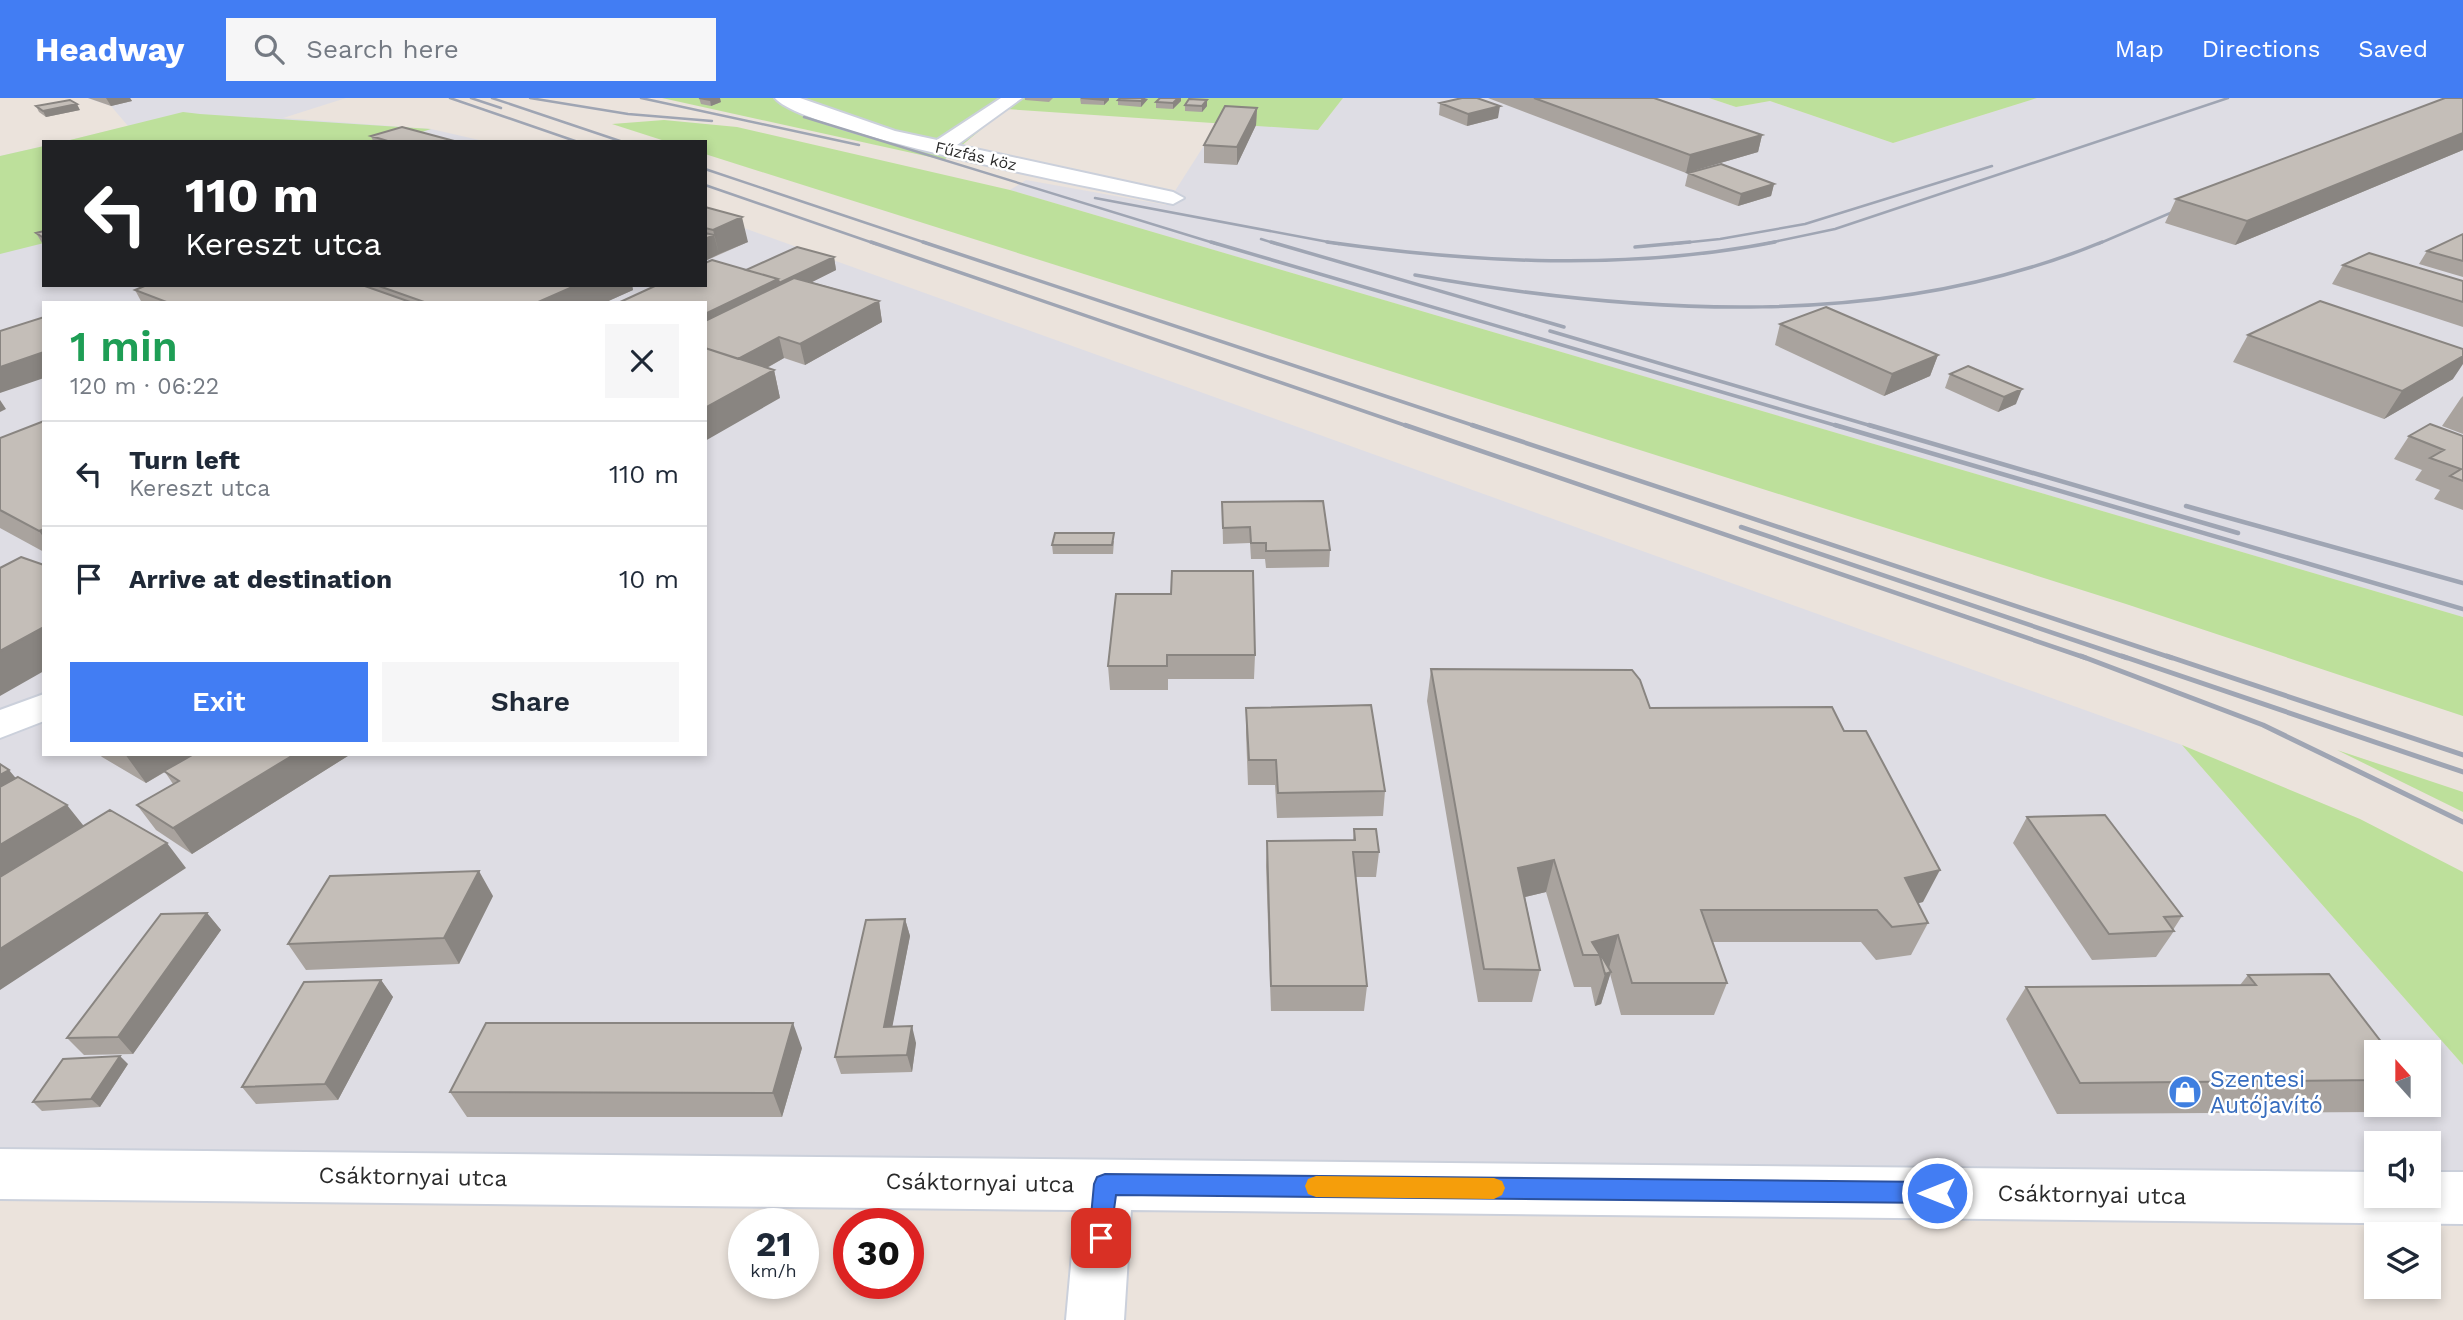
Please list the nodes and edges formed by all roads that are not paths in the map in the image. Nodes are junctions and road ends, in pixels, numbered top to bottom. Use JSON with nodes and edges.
{"nodes":[{"id":1,"x":784,"y":98,"type":"edge"},
{"id":2,"x":1013,"y":98,"type":"edge"},
{"id":3,"x":939,"y":148,"type":"junction"},
{"id":4,"x":1173,"y":198,"type":"dead end"},
{"id":5,"x":42,"y":707,"type":"edge"},
{"id":6,"x":0,"y":725,"type":"edge"},
{"id":7,"x":0,"y":1174,"type":"edge"},
{"id":8,"x":1105,"y":1184,"type":"junction"},
{"id":9,"x":2463,"y":1198,"type":"edge"},
{"id":10,"x":1095,"y":1320,"type":"edge"}],
"edges":[{"from":1,"to":3,"type":"street","name":"Fűzfás köz"},
{"from":2,"to":3,"type":"street"},
{"from":3,"to":4,"type":"street","name":"Fűzfás köz"},
{"from":5,"to":6,"type":"street"},
{"from":7,"to":8,"type":"street","name":"Csáktornyai utca"},
{"from":8,"to":9,"type":"street","name":"Csáktornyai utca"},
{"from":8,"to":10,"type":"street"}]}
